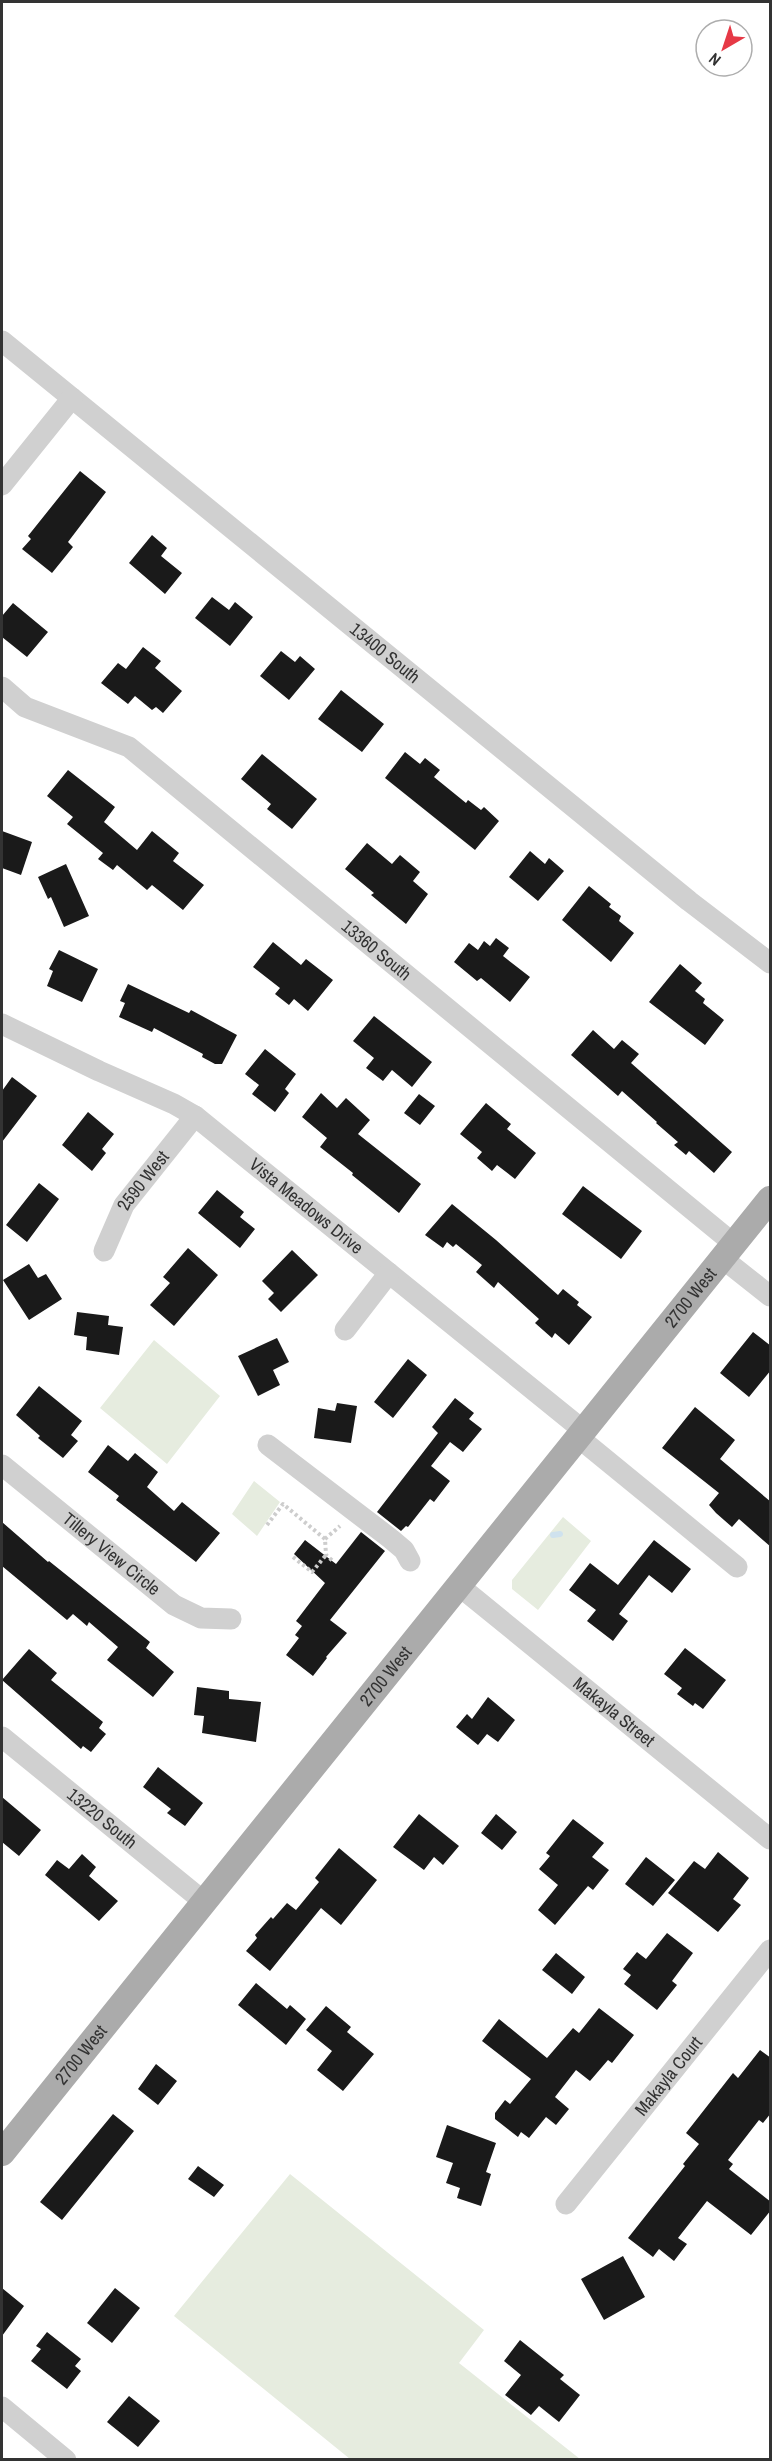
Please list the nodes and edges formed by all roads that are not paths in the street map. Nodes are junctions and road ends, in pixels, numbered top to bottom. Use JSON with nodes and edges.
{"nodes":[{"id":1,"x":2,"y":341,"type":"edge"},
{"id":2,"x":72,"y":398,"type":"junction"},
{"id":3,"x":2,"y":485,"type":"edge"},
{"id":4,"x":2,"y":687,"type":"edge"},
{"id":5,"x":771,"y":963,"type":"edge"},
{"id":6,"x":2,"y":1023,"type":"edge"},
{"id":7,"x":195,"y":1116,"type":"junction"},
{"id":8,"x":771,"y":1199,"type":"edge"},
{"id":9,"x":104,"y":1251,"type":"dead end"},
{"id":10,"x":728,"y":1251,"type":"junction"},
{"id":11,"x":389,"y":1273,"type":"junction"},
{"id":12,"x":771,"y":1296,"type":"edge"},
{"id":13,"x":345,"y":1330,"type":"dead end"},
{"id":14,"x":581,"y":1434,"type":"junction"},
{"id":15,"x":268,"y":1445,"type":"dead end"},
{"id":16,"x":2,"y":1465,"type":"edge"},
{"id":17,"x":410,"y":1561,"type":"dead end"},
{"id":18,"x":737,"y":1567,"type":"dead end"},
{"id":19,"x":458,"y":1585,"type":"junction"},
{"id":20,"x":231,"y":1619,"type":"dead end"},
{"id":21,"x":2,"y":1737,"type":"edge"},
{"id":22,"x":771,"y":1839,"type":"edge"},
{"id":23,"x":203,"y":1901,"type":"junction"},
{"id":24,"x":771,"y":1950,"type":"edge"},
{"id":25,"x":2,"y":2153,"type":"edge"},
{"id":26,"x":566,"y":2204,"type":"dead end"},
{"id":27,"x":2,"y":2407,"type":"edge"},
{"id":28,"x":66,"y":2460,"type":"edge"}],
"edges":[{"from":1,"to":2,"type":"street","name":"13400 South"},
{"from":2,"to":3,"type":"street"},
{"from":2,"to":5,"type":"street","name":"13400 South"},
{"from":4,"to":10,"type":"street","name":"13360 South"},
{"from":6,"to":7,"type":"street","name":"Vista Meadows Drive"},
{"from":7,"to":9,"type":"street","name":"2590 West"},
{"from":7,"to":11,"type":"street","name":"Vista Meadows Drive"},
{"from":8,"to":10,"type":"main road","name":"2700 West"},
{"from":10,"to":12,"type":"street","name":"13360 South"},
{"from":10,"to":14,"type":"main road","name":"2700 West"},
{"from":11,"to":13,"type":"street"},
{"from":11,"to":14,"type":"street","name":"Vista Meadows Drive"},
{"from":14,"to":18,"type":"street","name":"Vista Meadows Drive"},
{"from":14,"to":19,"type":"main road","name":"2700 West"},
{"from":15,"to":17,"type":"street"},
{"from":16,"to":20,"type":"street","name":"Tillery View Circle"},
{"from":19,"to":22,"type":"street","name":"Makayla Street"},
{"from":19,"to":23,"type":"main road","name":"2700 West"},
{"from":21,"to":23,"type":"street","name":"13220 South"},
{"from":23,"to":25,"type":"main road","name":"2700 West"},
{"from":24,"to":26,"type":"street","name":"Makayla Court"},
{"from":27,"to":28,"type":"street"}]}
